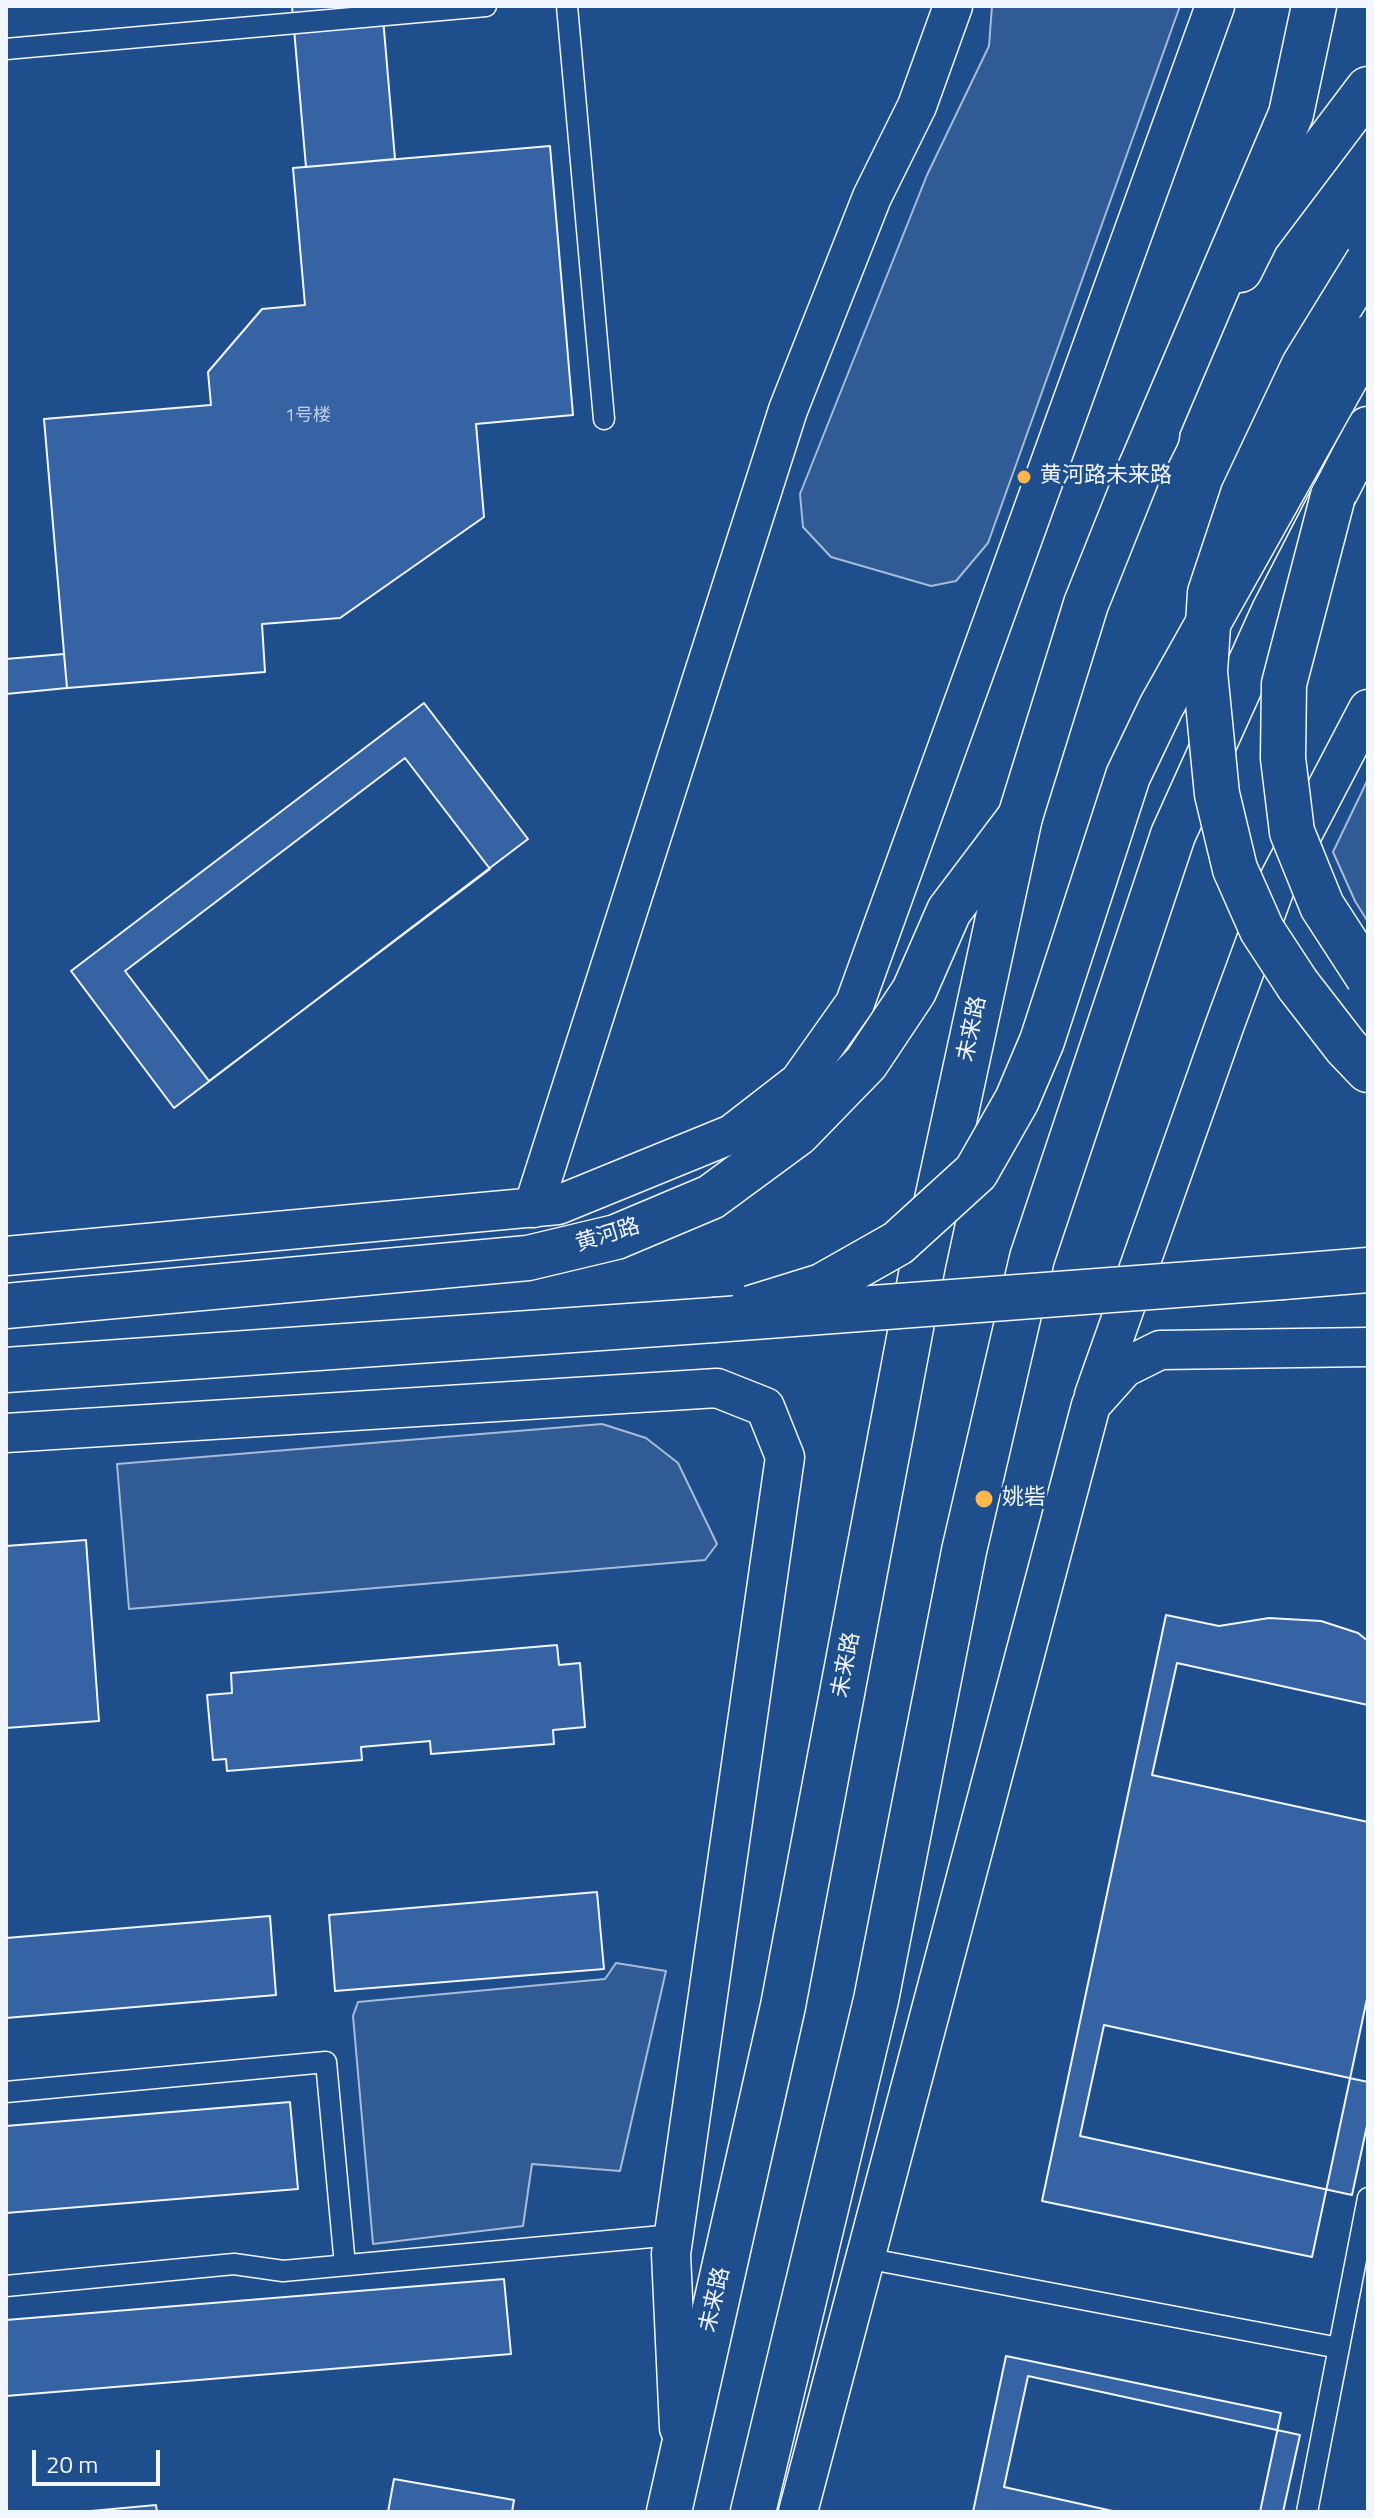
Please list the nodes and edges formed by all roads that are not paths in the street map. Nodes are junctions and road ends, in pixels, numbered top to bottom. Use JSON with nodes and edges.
{"nodes":[{"id":1,"x":486,"y":6,"type":"edge"},
{"id":2,"x":567,"y":6,"type":"edge"},
{"id":3,"x":953,"y":6,"type":"edge"},
{"id":4,"x":1215,"y":6,"type":"edge"},
{"id":5,"x":1314,"y":6,"type":"edge"},
{"id":6,"x":6,"y":49,"type":"edge"},
{"id":7,"x":1368,"y":89,"type":"edge"},
{"id":8,"x":1368,"y":261,"type":"edge"},
{"id":9,"x":1368,"y":338,"type":"edge"},
{"id":10,"x":604,"y":419,"type":"dead end"},
{"id":11,"x":1368,"y":429,"type":"edge"},
{"id":12,"x":1140,"y":469,"type":"junction"},
{"id":13,"x":1333,"y":496,"type":"junction"},
{"id":14,"x":1368,"y":709,"type":"edge"},
{"id":15,"x":1020,"y":817,"type":"junction"},
{"id":16,"x":1368,"y":977,"type":"edge"},
{"id":17,"x":1368,"y":1070,"type":"edge"},
{"id":18,"x":533,"y":1208,"type":"junction"},
{"id":19,"x":6,"y":1256,"type":"edge"},
{"id":20,"x":1368,"y":1270,"type":"edge"},
{"id":21,"x":6,"y":1306,"type":"edge"},
{"id":22,"x":714,"y":1320,"type":"junction"},
{"id":23,"x":1368,"y":1347,"type":"edge"},
{"id":24,"x":6,"y":1370,"type":"edge"},
{"id":25,"x":1091,"y":1405,"type":"junction"},
{"id":26,"x":6,"y":1433,"type":"edge"},
{"id":27,"x":6,"y":2092,"type":"edge"},
{"id":28,"x":1368,"y":2198,"type":"edge"},
{"id":29,"x":673,"y":2235,"type":"junction"},
{"id":30,"x":865,"y":2258,"type":"junction"},
{"id":31,"x":345,"y":2265,"type":"junction"},
{"id":32,"x":6,"y":2286,"type":"edge"},
{"id":33,"x":1339,"y":2348,"type":"junction"},
{"id":34,"x":680,"y":2459,"type":"junction"},
{"id":35,"x":669,"y":2512,"type":"edge"},
{"id":36,"x":753,"y":2512,"type":"edge"},
{"id":37,"x":798,"y":2512,"type":"edge"},
{"id":38,"x":1307,"y":2512,"type":"edge"}],
"edges":[{"from":1,"to":6,"type":"lane"},
{"from":2,"to":10,"type":"lane"},
{"from":3,"to":18,"type":"street"},
{"from":4,"to":18,"type":"street"},
{"from":5,"to":12,"type":"main road"},
{"from":7,"to":12,"type":"main road"},
{"from":8,"to":17,"type":"main road","bridge":true},
{"from":9,"to":22,"type":"main road","bridge":true},
{"from":11,"to":13,"type":"main road"},
{"from":12,"to":15,"type":"main road"},
{"from":13,"to":16,"type":"main road","bridge":true},
{"from":13,"to":36,"type":"main road","bridge":true},
{"from":14,"to":25,"type":"street"},
{"from":15,"to":21,"type":"main road","name":"黄河路"},
{"from":15,"to":34,"type":"main road","name":"未来路"},
{"from":18,"to":19,"type":"street"},
{"from":20,"to":22,"type":"main road","bridge":true},
{"from":22,"to":24,"type":"main road"},
{"from":23,"to":25,"type":"street"},
{"from":25,"to":30,"type":"street"},
{"from":26,"to":29,"type":"street"},
{"from":27,"to":31,"type":"lane"},
{"from":28,"to":33,"type":"lane"},
{"from":29,"to":31,"type":"lane"},
{"from":29,"to":34,"type":"street"},
{"from":30,"to":33,"type":"lane"},
{"from":30,"to":37,"type":"street"},
{"from":31,"to":32,"type":"lane"},
{"from":33,"to":38,"type":"lane"},
{"from":34,"to":35,"type":"main road","name":"未来路"}]}
